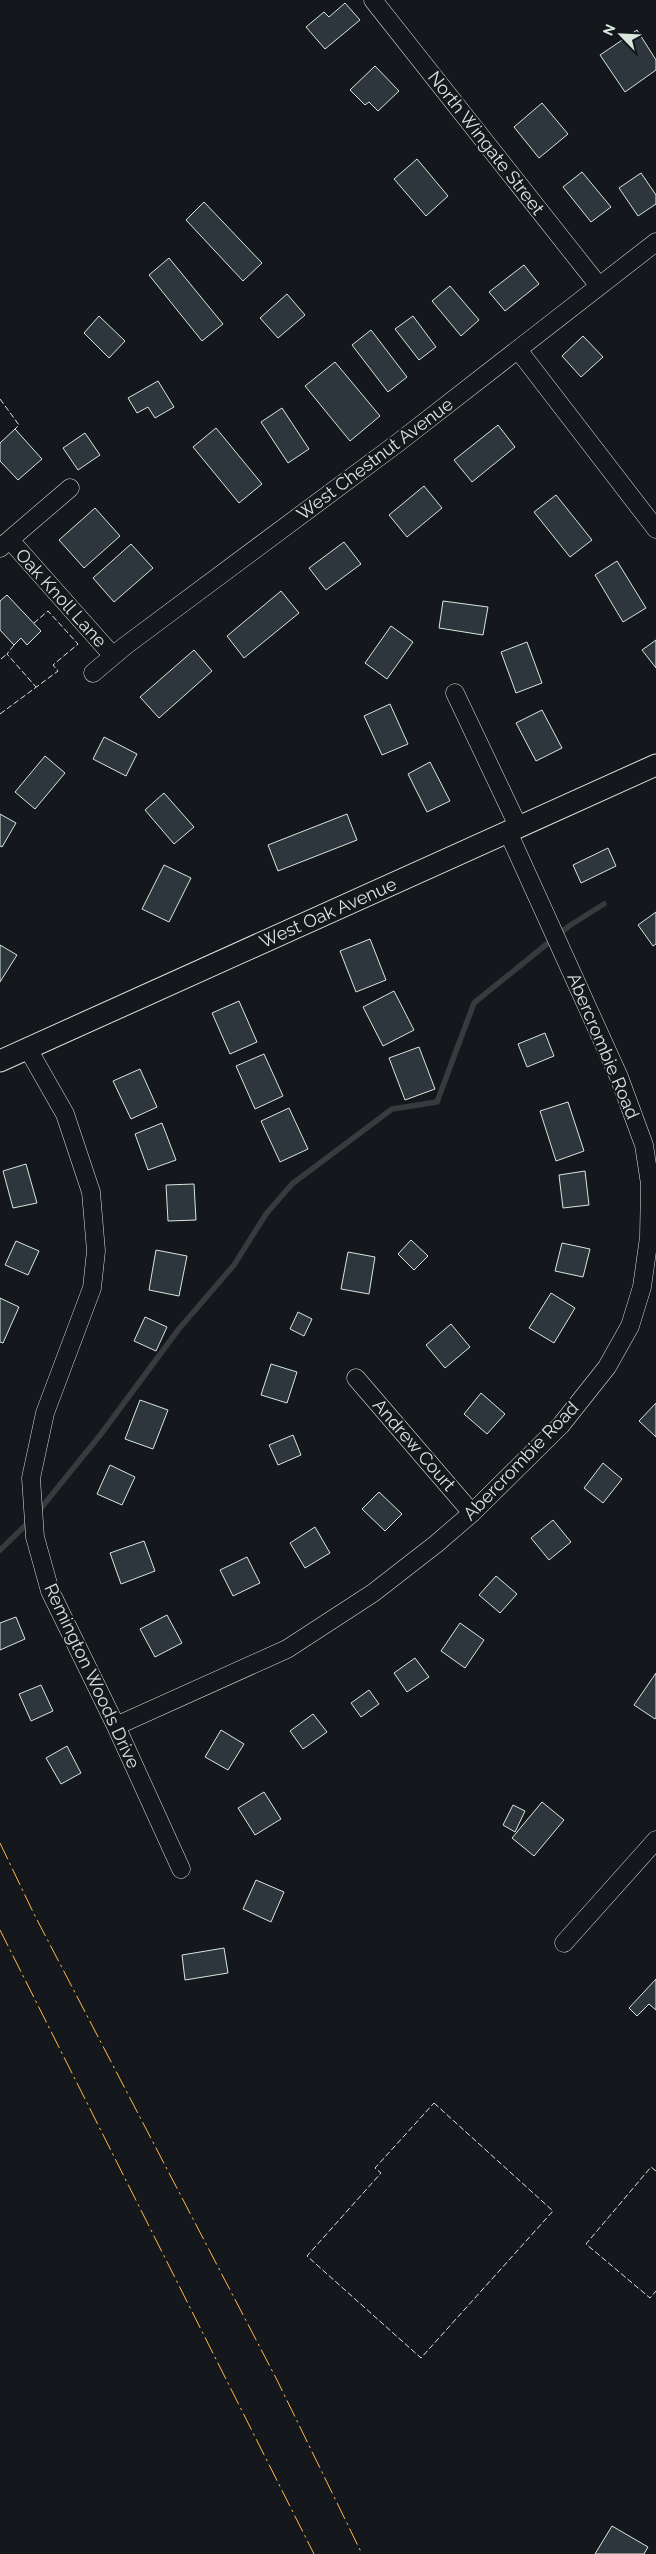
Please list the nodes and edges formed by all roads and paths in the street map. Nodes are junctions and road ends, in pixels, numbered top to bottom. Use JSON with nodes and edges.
{"nodes":[{"id":1,"x":373,"y":0,"type":"edge"},
{"id":2,"x":656,"y":242,"type":"edge"},
{"id":3,"x":599,"y":286,"type":"junction"},
{"id":4,"x":519,"y":351,"type":"junction"},
{"id":5,"x":70,"y":488,"type":"dead end"},
{"id":6,"x":656,"y":529,"type":"edge"},
{"id":7,"x":5,"y":544,"type":"edge"},
{"id":8,"x":113,"y":656,"type":"junction"},
{"id":9,"x":93,"y":673,"type":"dead end"},
{"id":10,"x":456,"y":693,"type":"dead end"},
{"id":11,"x":656,"y":765,"type":"edge"},
{"id":12,"x":513,"y":830,"type":"junction"},
{"id":13,"x":28,"y":1049,"type":"junction"},
{"id":14,"x":0,"y":1061,"type":"edge"},
{"id":15,"x":356,"y":1378,"type":"dead end"},
{"id":16,"x":472,"y":1513,"type":"junction"},
{"id":17,"x":116,"y":1726,"type":"junction"},
{"id":18,"x":656,"y":1840,"type":"edge"},
{"id":19,"x":181,"y":1869,"type":"dead end"},
{"id":20,"x":564,"y":1943,"type":"dead end"}],
"edges":[{"from":1,"to":3,"type":"street","name":"North Wingate Street"},
{"from":2,"to":3,"type":"street","name":"West Chestnut Avenue"},
{"from":3,"to":4,"type":"street","name":"West Chestnut Avenue"},
{"from":4,"to":6,"type":"street"},
{"from":4,"to":8,"type":"street","name":"West Chestnut Avenue"},
{"from":5,"to":7,"type":"street"},
{"from":7,"to":8,"type":"street","name":"Oak Knoll Lane"},
{"from":8,"to":9,"type":"street","name":"West Chestnut Avenue"},
{"from":10,"to":12,"type":"street","name":"Abercrombie Road"},
{"from":11,"to":12,"type":"street","name":"West Oak Avenue"},
{"from":12,"to":13,"type":"street","name":"West Oak Avenue"},
{"from":12,"to":16,"type":"street","name":"Abercrombie Road"},
{"from":13,"to":14,"type":"street","name":"West Oak Avenue"},
{"from":13,"to":17,"type":"street","name":"Remington Woods Drive"},
{"from":15,"to":16,"type":"street","name":"Andrew Court"},
{"from":16,"to":17,"type":"street","name":"Abercrombie Road"},
{"from":17,"to":19,"type":"street","name":"Remington Woods Drive"},
{"from":18,"to":20,"type":"street"}]}
